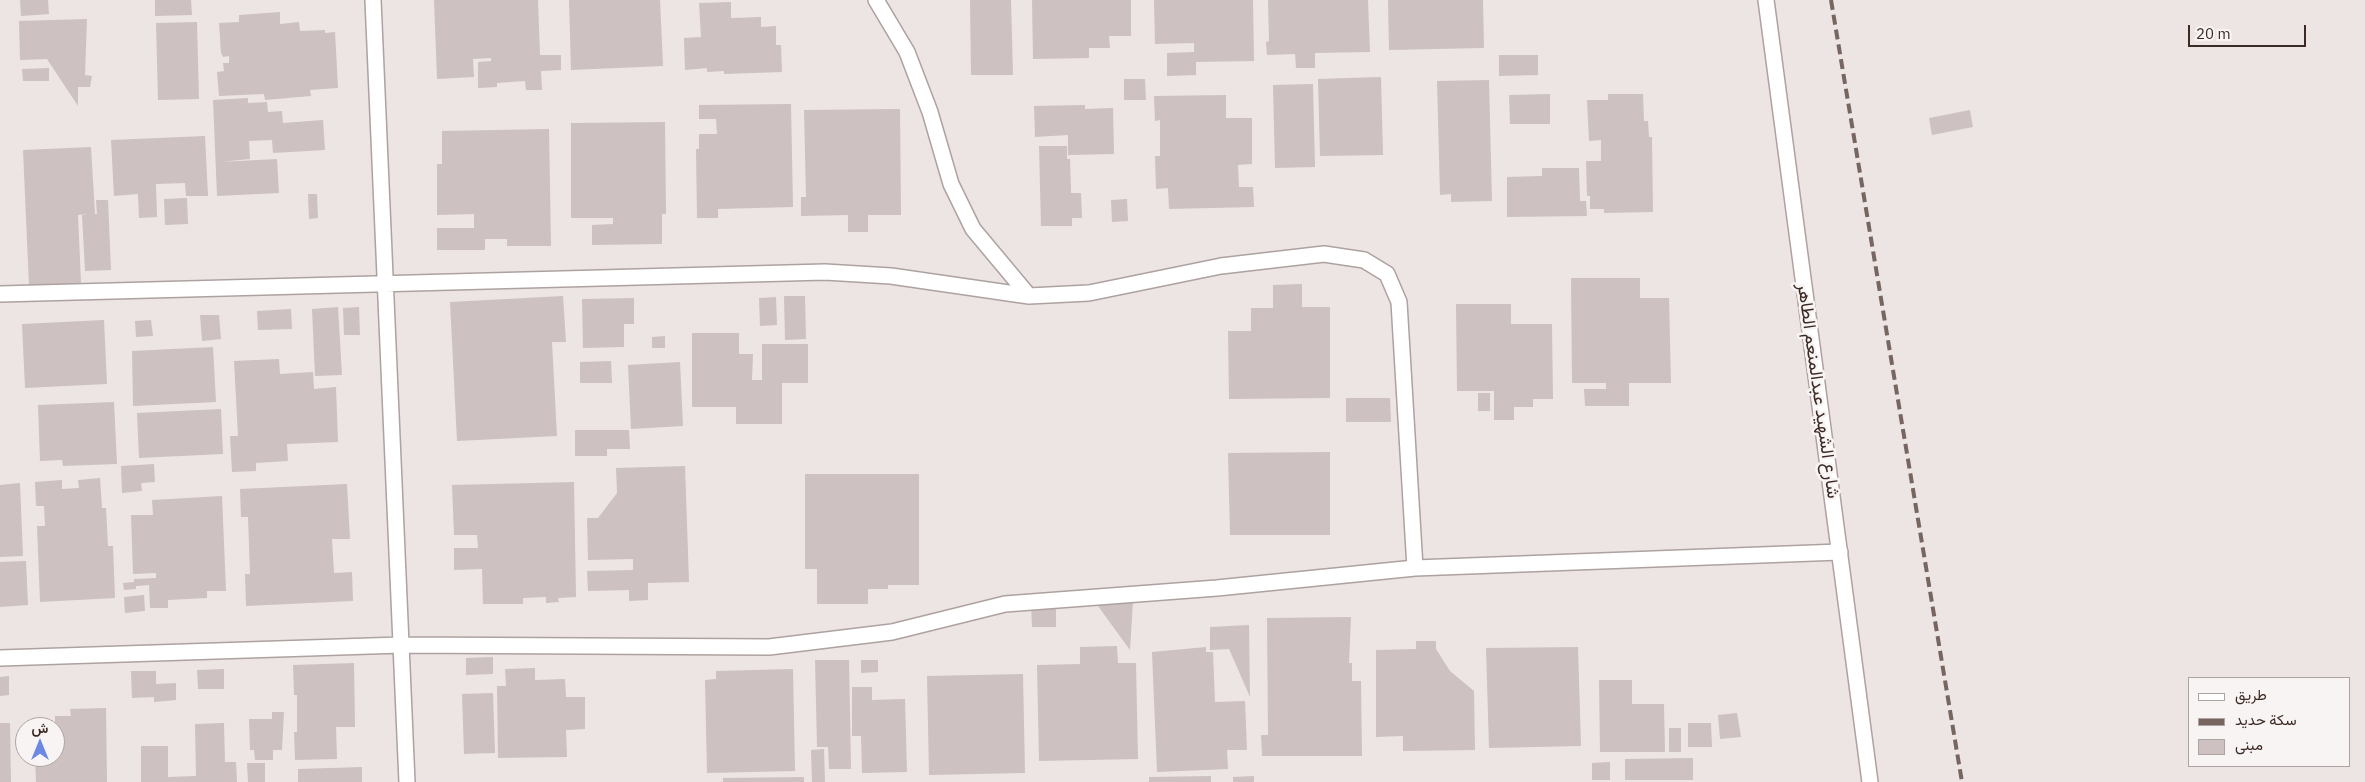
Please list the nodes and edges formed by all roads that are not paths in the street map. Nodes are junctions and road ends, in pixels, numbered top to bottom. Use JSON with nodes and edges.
{"nodes":[{"id":1,"x":374,"y":0,"type":"edge"},
{"id":2,"x":876,"y":0,"type":"edge"},
{"id":3,"x":1766,"y":0,"type":"edge"},
{"id":4,"x":384,"y":283,"type":"junction"},
{"id":5,"x":0,"y":294,"type":"edge"},
{"id":6,"x":1029,"y":296,"type":"junction"},
{"id":7,"x":1840,"y":552,"type":"junction"},
{"id":8,"x":1416,"y":568,"type":"junction"},
{"id":9,"x":401,"y":645,"type":"junction"},
{"id":10,"x":0,"y":658,"type":"edge"},
{"id":11,"x":407,"y":782,"type":"edge"},
{"id":12,"x":1870,"y":782,"type":"edge"}],
"edges":[{"from":1,"to":4,"type":"street"},
{"from":2,"to":6,"type":"street"},
{"from":3,"to":7,"type":"street","name":"شارع الشهيد عبدالمنعم الطاهر"},
{"from":4,"to":5,"type":"street"},
{"from":4,"to":6,"type":"street"},
{"from":4,"to":9,"type":"street"},
{"from":6,"to":8,"type":"street"},
{"from":7,"to":8,"type":"street"},
{"from":7,"to":12,"type":"street","name":"شارع الشهيد عبدالمنعم الطاهر"},
{"from":8,"to":9,"type":"street"},
{"from":9,"to":10,"type":"street"},
{"from":9,"to":11,"type":"street"}]}
